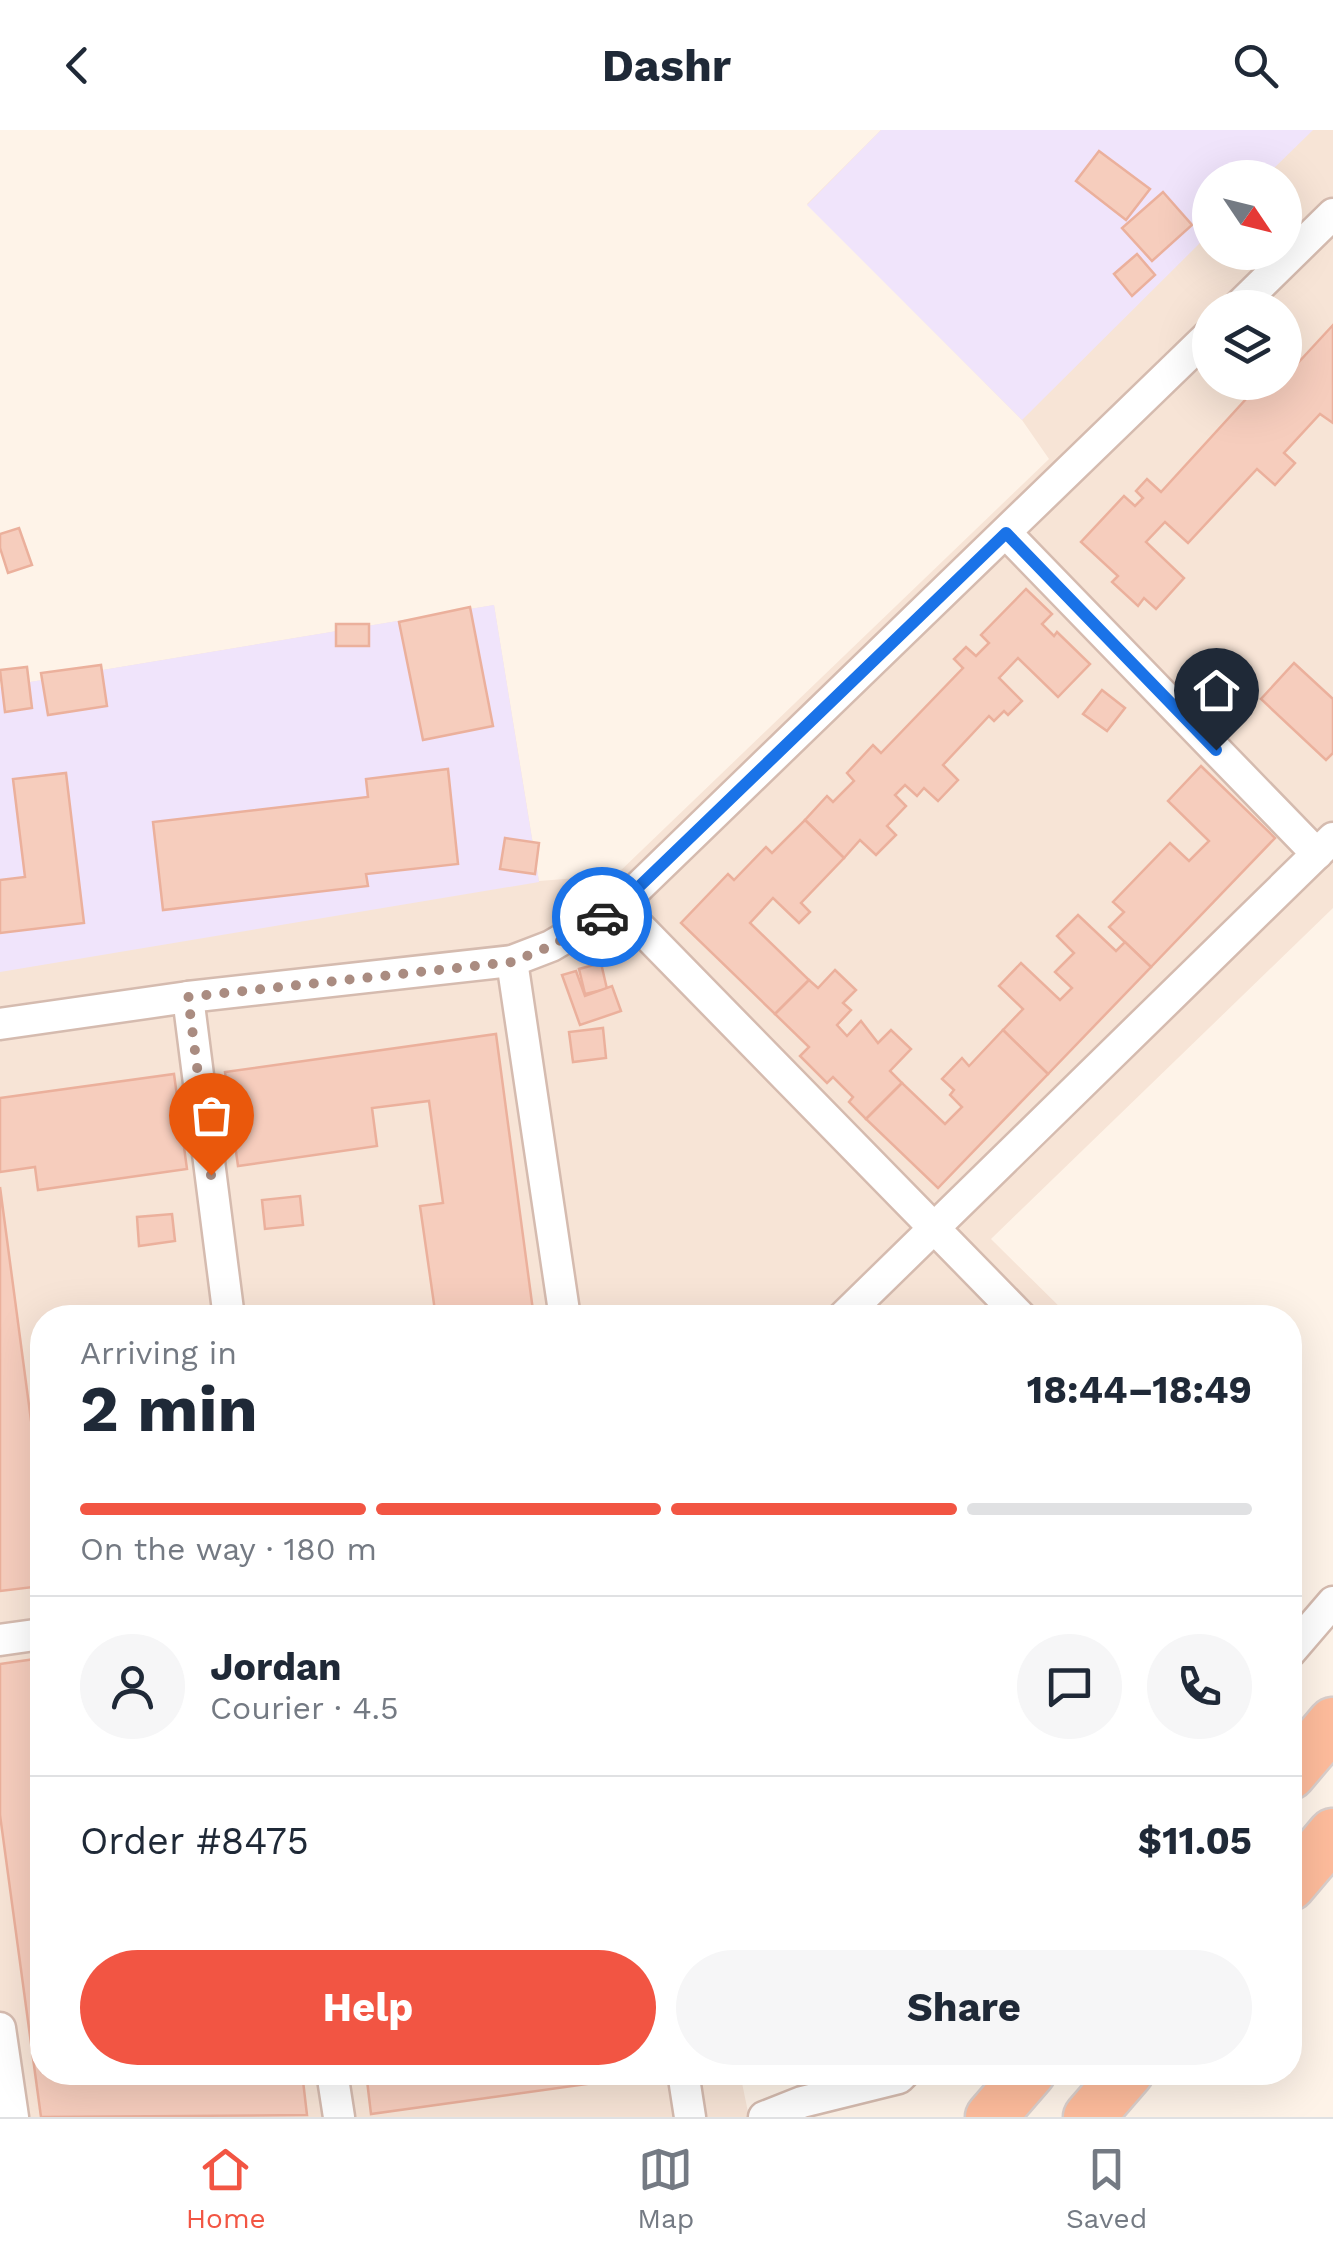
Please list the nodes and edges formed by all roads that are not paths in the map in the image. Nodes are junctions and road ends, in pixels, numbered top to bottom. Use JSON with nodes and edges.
{"nodes":[{"id":1,"x":1333,"y":214,"type":"edge"},
{"id":2,"x":1255,"y":290,"type":"edge"},
{"id":3,"x":1192,"y":352,"type":"edge"},
{"id":4,"x":1006,"y":533,"type":"junction"},
{"id":5,"x":1325,"y":846,"type":"edge"},
{"id":6,"x":619,"y":906,"type":"junction"},
{"id":7,"x":512,"y":962,"type":"junction"},
{"id":8,"x":188,"y":997,"type":"junction"},
{"id":9,"x":0,"y":1024,"type":"edge"},
{"id":10,"x":934,"y":1228,"type":"junction"},
{"id":11,"x":227,"y":1305,"type":"edge"},
{"id":12,"x":563,"y":1305,"type":"edge"},
{"id":13,"x":855,"y":1305,"type":"edge"},
{"id":14,"x":1009,"y":1305,"type":"edge"},
{"id":15,"x":1333,"y":1602,"type":"edge"},
{"id":16,"x":30,"y":1636,"type":"edge"},
{"id":17,"x":1302,"y":1638,"type":"edge"},
{"id":18,"x":0,"y":1640,"type":"edge"},
{"id":19,"x":1333,"y":1723,"type":"edge"},
{"id":20,"x":1302,"y":1760,"type":"edge"},
{"id":21,"x":1333,"y":1834,"type":"edge"},
{"id":22,"x":1302,"y":1871,"type":"edge"},
{"id":23,"x":0,"y":2028,"type":"edge"},
{"id":24,"x":334,"y":2085,"type":"edge"},
{"id":25,"x":685,"y":2085,"type":"edge"},
{"id":26,"x":871,"y":2085,"type":"edge"},
{"id":27,"x":1019,"y":2085,"type":"edge"},
{"id":28,"x":1117,"y":2085,"type":"edge"},
{"id":29,"x":13,"y":2117,"type":"edge"},
{"id":30,"x":338,"y":2117,"type":"edge"},
{"id":31,"x":690,"y":2117,"type":"edge"},
{"id":32,"x":764,"y":2117,"type":"edge"},
{"id":33,"x":991,"y":2117,"type":"edge"},
{"id":34,"x":1089,"y":2117,"type":"edge"}],
"edges":[{"from":1,"to":2,"type":"street"},
{"from":3,"to":4,"type":"street"},
{"from":4,"to":5,"type":"street"},
{"from":4,"to":6,"type":"street"},
{"from":5,"to":10,"type":"street"},
{"from":6,"to":7,"type":"street"},
{"from":6,"to":10,"type":"street"},
{"from":7,"to":8,"type":"street"},
{"from":7,"to":12,"type":"street"},
{"from":8,"to":9,"type":"street"},
{"from":8,"to":11,"type":"street"},
{"from":10,"to":13,"type":"street"},
{"from":10,"to":14,"type":"street"},
{"from":15,"to":17,"type":"street"},
{"from":16,"to":18,"type":"street"},
{"from":19,"to":20,"type":"highway"},
{"from":21,"to":22,"type":"highway"},
{"from":23,"to":29,"type":"street"},
{"from":24,"to":30,"type":"street"},
{"from":25,"to":31,"type":"street"},
{"from":26,"to":32,"type":"street"},
{"from":27,"to":33,"type":"highway"},
{"from":28,"to":34,"type":"highway"}]}
